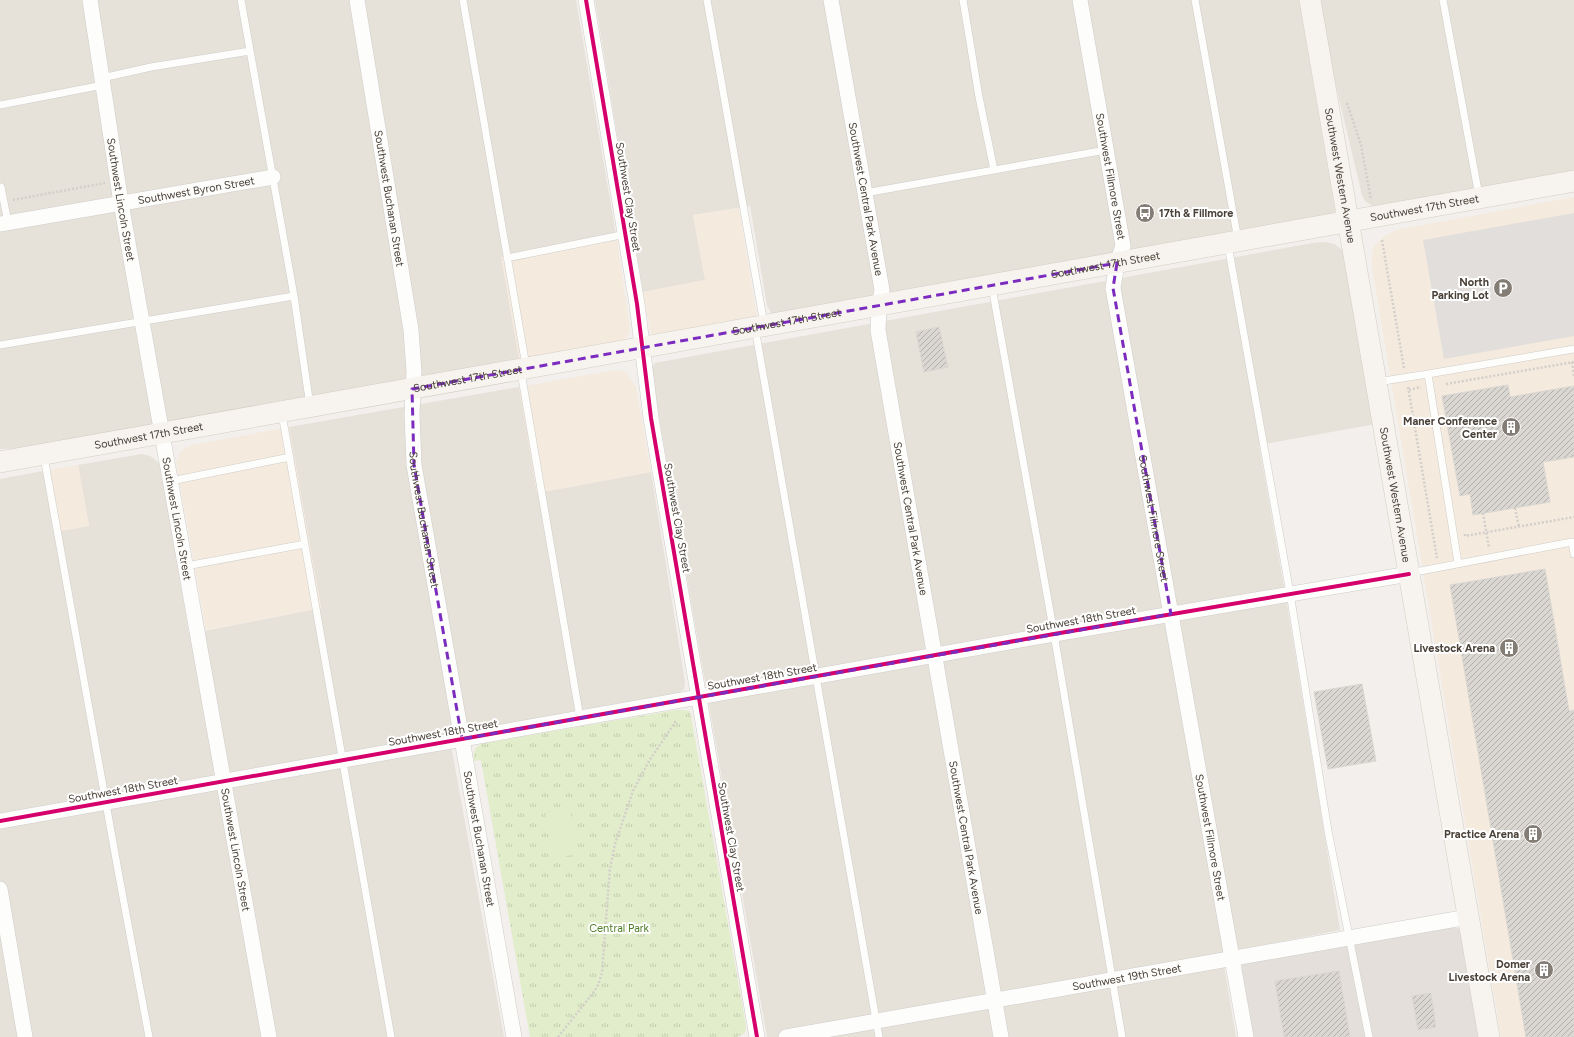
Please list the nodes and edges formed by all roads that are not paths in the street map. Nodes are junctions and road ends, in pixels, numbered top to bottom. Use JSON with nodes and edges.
{"nodes":[{"id":1,"x":90,"y":0,"type":"edge"},
{"id":2,"x":241,"y":0,"type":"edge"},
{"id":3,"x":356,"y":0,"type":"edge"},
{"id":4,"x":463,"y":0,"type":"edge"},
{"id":5,"x":586,"y":0,"type":"edge"},
{"id":6,"x":706,"y":0,"type":"edge"},
{"id":7,"x":831,"y":0,"type":"edge"},
{"id":8,"x":963,"y":0,"type":"edge"},
{"id":9,"x":1080,"y":0,"type":"edge"},
{"id":10,"x":1195,"y":0,"type":"edge"},
{"id":11,"x":1310,"y":0,"type":"edge"},
{"id":12,"x":1443,"y":0,"type":"edge"},
{"id":13,"x":250,"y":51,"type":"junction"},
{"id":14,"x":102,"y":81,"type":"junction"},
{"id":15,"x":0,"y":105,"type":"edge"},
{"id":16,"x":1106,"y":150,"type":"junction"},
{"id":17,"x":994,"y":170,"type":"junction"},
{"id":18,"x":273,"y":177,"type":"junction"},
{"id":19,"x":1574,"y":181,"type":"edge"},
{"id":20,"x":0,"y":187,"type":"edge"},
{"id":21,"x":865,"y":193,"type":"junction"},
{"id":22,"x":1479,"y":198,"type":"junction"},
{"id":23,"x":121,"y":203,"type":"junction"},
{"id":24,"x":1348,"y":222,"type":"junction"},
{"id":25,"x":4,"y":224,"type":"edge"},
{"id":26,"x":626,"y":234,"type":"junction"},
{"id":27,"x":1233,"y":242,"type":"junction"},
{"id":28,"x":507,"y":258,"type":"junction"},
{"id":29,"x":1118,"y":263,"type":"junction"},
{"id":30,"x":991,"y":285,"type":"junction"},
{"id":31,"x":294,"y":296,"type":"junction"},
{"id":32,"x":879,"y":306,"type":"junction"},
{"id":33,"x":142,"y":320,"type":"junction"},
{"id":34,"x":760,"y":327,"type":"junction"},
{"id":35,"x":0,"y":345,"type":"edge"},
{"id":36,"x":641,"y":348,"type":"junction"},
{"id":37,"x":1574,"y":349,"type":"edge"},
{"id":38,"x":524,"y":369,"type":"junction"},
{"id":39,"x":1428,"y":374,"type":"junction"},
{"id":40,"x":1376,"y":382,"type":"junction"},
{"id":41,"x":412,"y":389,"type":"junction"},
{"id":42,"x":310,"y":407,"type":"junction"},
{"id":43,"x":282,"y":412,"type":"junction"},
{"id":44,"x":162,"y":433,"type":"junction"},
{"id":45,"x":44,"y":454,"type":"junction"},
{"id":46,"x":290,"y":457,"type":"junction"},
{"id":47,"x":0,"y":462,"type":"edge"},
{"id":48,"x":171,"y":481,"type":"junction"},
{"id":49,"x":305,"y":544,"type":"junction"},
{"id":50,"x":1574,"y":554,"type":"edge"},
{"id":51,"x":1458,"y":563,"type":"junction"},
{"id":52,"x":186,"y":566,"type":"junction"},
{"id":53,"x":1409,"y":574,"type":"junction"},
{"id":54,"x":1290,"y":593,"type":"junction"},
{"id":55,"x":1171,"y":614,"type":"junction"},
{"id":56,"x":1054,"y":634,"type":"junction"},
{"id":57,"x":934,"y":656,"type":"junction"},
{"id":58,"x":816,"y":677,"type":"junction"},
{"id":59,"x":698,"y":698,"type":"junction"},
{"id":60,"x":580,"y":718,"type":"junction"},
{"id":61,"x":462,"y":739,"type":"junction"},
{"id":62,"x":343,"y":760,"type":"junction"},
{"id":63,"x":224,"y":781,"type":"junction"},
{"id":64,"x":106,"y":802,"type":"junction"},
{"id":65,"x":0,"y":821,"type":"edge"},
{"id":66,"x":0,"y":888,"type":"edge"},
{"id":67,"x":1468,"y":917,"type":"junction"},
{"id":68,"x":1350,"y":938,"type":"junction"},
{"id":69,"x":1232,"y":958,"type":"junction"},
{"id":70,"x":1112,"y":980,"type":"junction"},
{"id":71,"x":995,"y":1000,"type":"junction"},
{"id":72,"x":877,"y":1021,"type":"junction"},
{"id":73,"x":26,"y":1037,"type":"edge"},
{"id":74,"x":149,"y":1037,"type":"edge"},
{"id":75,"x":269,"y":1037,"type":"edge"},
{"id":76,"x":391,"y":1037,"type":"edge"},
{"id":77,"x":514,"y":1037,"type":"edge"},
{"id":78,"x":757,"y":1037,"type":"edge"},
{"id":79,"x":786,"y":1037,"type":"edge"},
{"id":80,"x":879,"y":1037,"type":"edge"},
{"id":81,"x":1002,"y":1037,"type":"edge"},
{"id":82,"x":1122,"y":1037,"type":"edge"},
{"id":83,"x":1246,"y":1037,"type":"edge"},
{"id":84,"x":1369,"y":1037,"type":"edge"},
{"id":85,"x":1489,"y":1037,"type":"edge"}],
"edges":[{"from":1,"to":14,"type":"street","name":"Southwest Lincoln Street"},
{"from":2,"to":13,"type":"lane"},
{"from":3,"to":41,"type":"street","name":"Southwest Buchanan Street"},
{"from":4,"to":28,"type":"lane"},
{"from":5,"to":26,"type":"street","name":"Southwest Clay Street"},
{"from":6,"to":34,"type":"lane"},
{"from":7,"to":21,"type":"street","name":"Southwest Central Park Avenue"},
{"from":8,"to":17,"type":"lane"},
{"from":9,"to":16,"type":"street","name":"Southwest Fillmore Street"},
{"from":10,"to":27,"type":"lane"},
{"from":11,"to":24,"type":"main road","name":"Southwest Western Avenue"},
{"from":12,"to":22,"type":"lane"},
{"from":13,"to":14,"type":"lane"},
{"from":13,"to":18,"type":"lane"},
{"from":14,"to":15,"type":"lane"},
{"from":14,"to":23,"type":"street","name":"Southwest Lincoln Street"},
{"from":16,"to":17,"type":"lane"},
{"from":16,"to":29,"type":"street","name":"Southwest Fillmore Street"},
{"from":17,"to":21,"type":"lane"},
{"from":18,"to":23,"type":"street","name":"Southwest Byron Street"},
{"from":18,"to":31,"type":"lane"},
{"from":19,"to":22,"type":"main road","name":"Southwest 17th Street"},
{"from":20,"to":25,"type":"lane"},
{"from":21,"to":32,"type":"street","name":"Southwest Central Park Avenue"},
{"from":22,"to":24,"type":"main road","name":"Southwest 17th Street"},
{"from":23,"to":25,"type":"street","name":"Southwest Byron Street"},
{"from":23,"to":33,"type":"street","name":"Southwest Lincoln Street"},
{"from":24,"to":27,"type":"main road","name":"Southwest 17th Street"},
{"from":24,"to":40,"type":"main road","name":"Southwest Western Avenue"},
{"from":26,"to":28,"type":"lane"},
{"from":26,"to":36,"type":"street","name":"Southwest Clay Street"},
{"from":27,"to":29,"type":"main road","name":"Southwest 17th Street"},
{"from":27,"to":54,"type":"lane"},
{"from":28,"to":38,"type":"lane"},
{"from":29,"to":30,"type":"main road","name":"Southwest 17th Street"},
{"from":29,"to":55,"type":"street","name":"Southwest Fillmore Street"},
{"from":30,"to":32,"type":"main road","name":"Southwest 17th Street"},
{"from":30,"to":56,"type":"lane"},
{"from":31,"to":33,"type":"lane"},
{"from":31,"to":42,"type":"lane"},
{"from":32,"to":34,"type":"main road","name":"Southwest 17th Street"},
{"from":32,"to":57,"type":"street","name":"Southwest Central Park Avenue"},
{"from":33,"to":35,"type":"lane"},
{"from":33,"to":44,"type":"street","name":"Southwest Lincoln Street"},
{"from":34,"to":36,"type":"main road","name":"Southwest 17th Street"},
{"from":34,"to":58,"type":"lane"},
{"from":36,"to":38,"type":"main road","name":"Southwest 17th Street"},
{"from":36,"to":59,"type":"street","name":"Southwest Clay Street"},
{"from":37,"to":39,"type":"lane"},
{"from":38,"to":41,"type":"main road","name":"Southwest 17th Street"},
{"from":38,"to":60,"type":"lane"},
{"from":39,"to":40,"type":"lane"},
{"from":39,"to":51,"type":"lane"},
{"from":40,"to":53,"type":"main road","name":"Southwest Western Avenue"},
{"from":41,"to":42,"type":"main road","name":"Southwest 17th Street"},
{"from":41,"to":61,"type":"street","name":"Southwest Buchanan Street"},
{"from":42,"to":43,"type":"main road","name":"Southwest 17th Street"},
{"from":43,"to":44,"type":"main road","name":"Southwest 17th Street"},
{"from":43,"to":46,"type":"lane"},
{"from":44,"to":45,"type":"main road","name":"Southwest 17th Street"},
{"from":44,"to":48,"type":"street","name":"Southwest Lincoln Street"},
{"from":45,"to":47,"type":"main road","name":"Southwest 17th Street"},
{"from":45,"to":64,"type":"lane"},
{"from":46,"to":48,"type":"lane"},
{"from":46,"to":49,"type":"lane"},
{"from":48,"to":52,"type":"street","name":"Southwest Lincoln Street"},
{"from":49,"to":52,"type":"lane"},
{"from":49,"to":62,"type":"lane"},
{"from":50,"to":51,"type":"lane"},
{"from":51,"to":53,"type":"lane"},
{"from":52,"to":63,"type":"street","name":"Southwest Lincoln Street"},
{"from":53,"to":54,"type":"street","name":"Southwest 18th Street"},
{"from":53,"to":67,"type":"main road","name":"Southwest Western Avenue"},
{"from":54,"to":55,"type":"street","name":"Southwest 18th Street"},
{"from":54,"to":68,"type":"lane"},
{"from":55,"to":56,"type":"street","name":"Southwest 18th Street"},
{"from":55,"to":69,"type":"street","name":"Southwest Fillmore Street"},
{"from":56,"to":57,"type":"street","name":"Southwest 18th Street"},
{"from":56,"to":70,"type":"lane"},
{"from":57,"to":58,"type":"street","name":"Southwest 18th Street"},
{"from":57,"to":71,"type":"street","name":"Southwest Central Park Avenue"},
{"from":58,"to":59,"type":"street","name":"Southwest 18th Street"},
{"from":58,"to":72,"type":"lane"},
{"from":59,"to":60,"type":"street","name":"Southwest 18th Street"},
{"from":59,"to":78,"type":"street","name":"Southwest Clay Street"},
{"from":60,"to":61,"type":"street","name":"Southwest 18th Street"},
{"from":61,"to":62,"type":"street","name":"Southwest 18th Street"},
{"from":61,"to":77,"type":"street","name":"Southwest Buchanan Street"},
{"from":62,"to":63,"type":"street","name":"Southwest 18th Street"},
{"from":62,"to":76,"type":"lane"},
{"from":63,"to":64,"type":"street","name":"Southwest 18th Street"},
{"from":63,"to":75,"type":"street","name":"Southwest Lincoln Street"},
{"from":64,"to":65,"type":"street","name":"Southwest 18th Street"},
{"from":64,"to":74,"type":"lane"},
{"from":66,"to":73,"type":"street"},
{"from":67,"to":68,"type":"street","name":"Southwest 19th Street"},
{"from":67,"to":85,"type":"main road","name":"Southwest Western Avenue"},
{"from":68,"to":69,"type":"street","name":"Southwest 19th Street"},
{"from":68,"to":84,"type":"lane"},
{"from":69,"to":70,"type":"street","name":"Southwest 19th Street"},
{"from":69,"to":83,"type":"street","name":"Southwest Fillmore Street"},
{"from":70,"to":71,"type":"street","name":"Southwest 19th Street"},
{"from":70,"to":82,"type":"lane"},
{"from":71,"to":72,"type":"street","name":"Southwest 19th Street"},
{"from":71,"to":81,"type":"street","name":"Southwest Central Park Avenue"},
{"from":72,"to":79,"type":"street","name":"Southwest 19th Street"},
{"from":72,"to":80,"type":"lane"}]}
